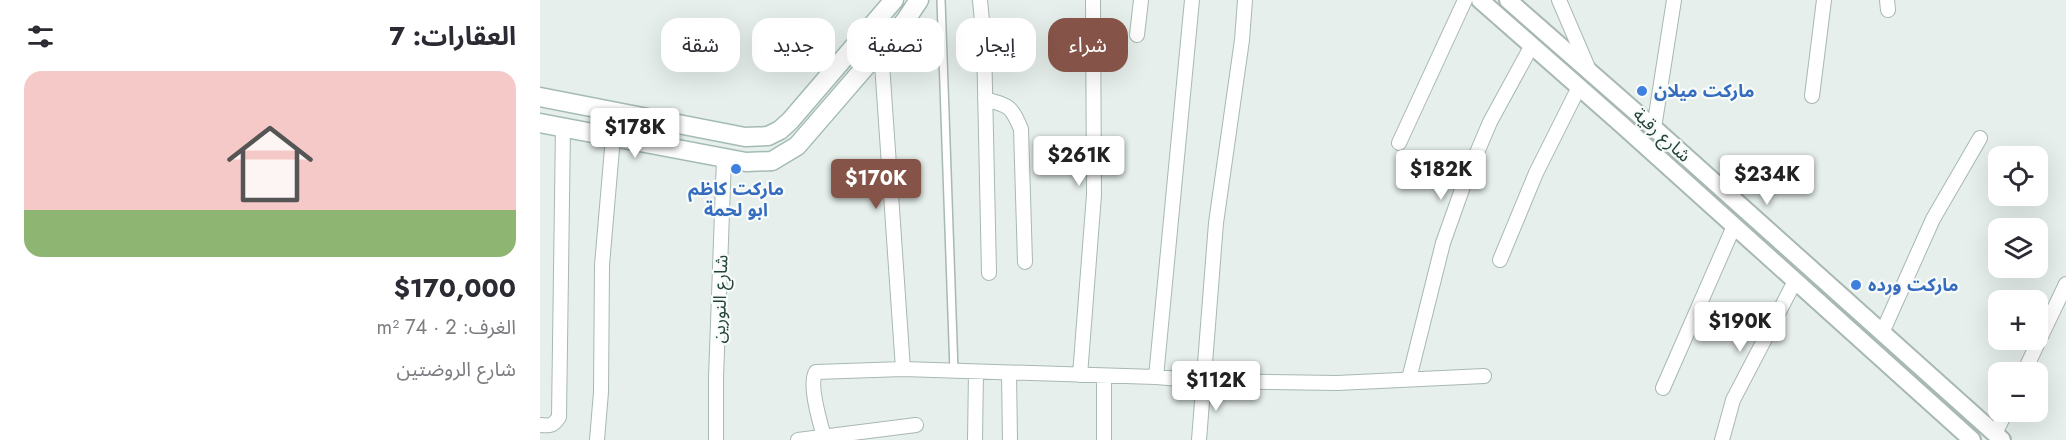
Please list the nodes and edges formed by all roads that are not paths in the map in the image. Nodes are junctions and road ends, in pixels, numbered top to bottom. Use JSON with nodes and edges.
{"nodes":[{"id":1,"x":894,"y":0,"type":"edge"},
{"id":2,"x":919,"y":0,"type":"edge"},
{"id":3,"x":941,"y":0,"type":"edge"},
{"id":4,"x":980,"y":0,"type":"edge"},
{"id":5,"x":1093,"y":0,"type":"edge"},
{"id":6,"x":1141,"y":0,"type":"edge"},
{"id":7,"x":1192,"y":0,"type":"edge"},
{"id":8,"x":1245,"y":0,"type":"edge"},
{"id":9,"x":1465,"y":0,"type":"edge"},
{"id":10,"x":1480,"y":0,"type":"edge"},
{"id":11,"x":1508,"y":0,"type":"edge"},
{"id":12,"x":1560,"y":0,"type":"edge"},
{"id":13,"x":1674,"y":0,"type":"edge"},
{"id":14,"x":1824,"y":0,"type":"edge"},
{"id":15,"x":907,"y":18,"type":"edge"},
{"id":16,"x":1137,"y":35,"type":"dead end"},
{"id":17,"x":1532,"y":45,"type":"junction"},
{"id":18,"x":861,"y":72,"type":"edge"},
{"id":19,"x":883,"y":72,"type":"edge"},
{"id":20,"x":1590,"y":72,"type":"junction"},
{"id":21,"x":1579,"y":87,"type":"junction"},
{"id":22,"x":1812,"y":96,"type":"dead end"},
{"id":23,"x":540,"y":98,"type":"edge"},
{"id":24,"x":985,"y":99,"type":"junction"},
{"id":25,"x":540,"y":123,"type":"edge"},
{"id":26,"x":563,"y":127,"type":"junction"},
{"id":27,"x":1654,"y":128,"type":"junction"},
{"id":28,"x":613,"y":137,"type":"junction"},
{"id":29,"x":1980,"y":138,"type":"dead end"},
{"id":30,"x":1399,"y":143,"type":"dead end"},
{"id":31,"x":724,"y":158,"type":"junction"},
{"id":32,"x":1734,"y":226,"type":"junction"},
{"id":33,"x":1500,"y":260,"type":"dead end"},
{"id":34,"x":1025,"y":262,"type":"dead end"},
{"id":35,"x":988,"y":273,"type":"dead end"},
{"id":36,"x":1795,"y":281,"type":"junction"},
{"id":37,"x":2066,"y":284,"type":"edge"},
{"id":38,"x":1882,"y":333,"type":"junction"},
{"id":39,"x":2029,"y":362,"type":"edge"},
{"id":40,"x":903,"y":369,"type":"junction"},
{"id":41,"x":954,"y":371,"type":"junction"},
{"id":42,"x":976,"y":372,"type":"junction"},
{"id":43,"x":1010,"y":373,"type":"junction"},
{"id":44,"x":1080,"y":375,"type":"junction"},
{"id":45,"x":1104,"y":376,"type":"junction"},
{"id":46,"x":1484,"y":376,"type":"dead end"},
{"id":47,"x":1156,"y":377,"type":"junction"},
{"id":48,"x":1409,"y":379,"type":"junction"},
{"id":49,"x":1203,"y":381,"type":"junction"},
{"id":50,"x":1663,"y":388,"type":"dead end"},
{"id":51,"x":2003,"y":422,"type":"edge"},
{"id":52,"x":540,"y":425,"type":"edge"},
{"id":53,"x":916,"y":425,"type":"dead end"},
{"id":54,"x":1963,"y":437,"type":"edge"},
{"id":55,"x":1999,"y":437,"type":"edge"},
{"id":56,"x":825,"y":438,"type":"edge"},
{"id":57,"x":597,"y":440,"type":"edge"},
{"id":58,"x":716,"y":440,"type":"edge"},
{"id":59,"x":798,"y":440,"type":"edge"},
{"id":60,"x":975,"y":440,"type":"edge"},
{"id":61,"x":1010,"y":440,"type":"edge"},
{"id":62,"x":1104,"y":440,"type":"edge"},
{"id":63,"x":1199,"y":440,"type":"edge"},
{"id":64,"x":1722,"y":440,"type":"edge"}],
"edges":[{"from":1,"to":23,"type":"main road"},
{"from":2,"to":15,"type":"main road"},
{"from":3,"to":41,"type":"lane"},
{"from":4,"to":24,"type":"street"},
{"from":5,"to":44,"type":"street"},
{"from":6,"to":16,"type":"street"},
{"from":7,"to":47,"type":"street"},
{"from":8,"to":49,"type":"street"},
{"from":9,"to":30,"type":"street"},
{"from":10,"to":17,"type":"street","name":"شارع رقية"},
{"from":11,"to":20,"type":"street","name":"شارع رقية"},
{"from":12,"to":20,"type":"street"},
{"from":13,"to":27,"type":"street"},
{"from":14,"to":22,"type":"street"},
{"from":17,"to":21,"type":"street","name":"شارع رقية"},
{"from":17,"to":48,"type":"street"},
{"from":18,"to":31,"type":"main road"},
{"from":19,"to":40,"type":"street"},
{"from":20,"to":27,"type":"street","name":"شارع رقية"},
{"from":21,"to":32,"type":"street","name":"شارع رقية"},
{"from":21,"to":33,"type":"street"},
{"from":24,"to":34,"type":"street"},
{"from":24,"to":35,"type":"street"},
{"from":25,"to":26,"type":"main road"},
{"from":26,"to":28,"type":"main road"},
{"from":26,"to":52,"type":"street"},
{"from":27,"to":38,"type":"street","name":"شارع رقية"},
{"from":28,"to":31,"type":"main road"},
{"from":28,"to":57,"type":"street"},
{"from":29,"to":38,"type":"street"},
{"from":31,"to":58,"type":"street","name":"شارع النورين"},
{"from":32,"to":36,"type":"street","name":"شارع رقية"},
{"from":32,"to":50,"type":"street"},
{"from":36,"to":54,"type":"street","name":"شارع رقية"},
{"from":36,"to":64,"type":"street"},
{"from":37,"to":39,"type":"street"},
{"from":38,"to":55,"type":"street","name":"شارع رقية"},
{"from":40,"to":41,"type":"street"},
{"from":40,"to":56,"type":"street"},
{"from":41,"to":42,"type":"street"},
{"from":42,"to":43,"type":"street"},
{"from":42,"to":60,"type":"street"},
{"from":43,"to":44,"type":"street"},
{"from":43,"to":61,"type":"street"},
{"from":44,"to":45,"type":"street"},
{"from":45,"to":47,"type":"street"},
{"from":45,"to":62,"type":"street"},
{"from":46,"to":48,"type":"street"},
{"from":47,"to":49,"type":"street"},
{"from":48,"to":49,"type":"street"},
{"from":49,"to":63,"type":"street"},
{"from":51,"to":55,"type":"street"},
{"from":53,"to":56,"type":"street"},
{"from":56,"to":59,"type":"street"}]}
